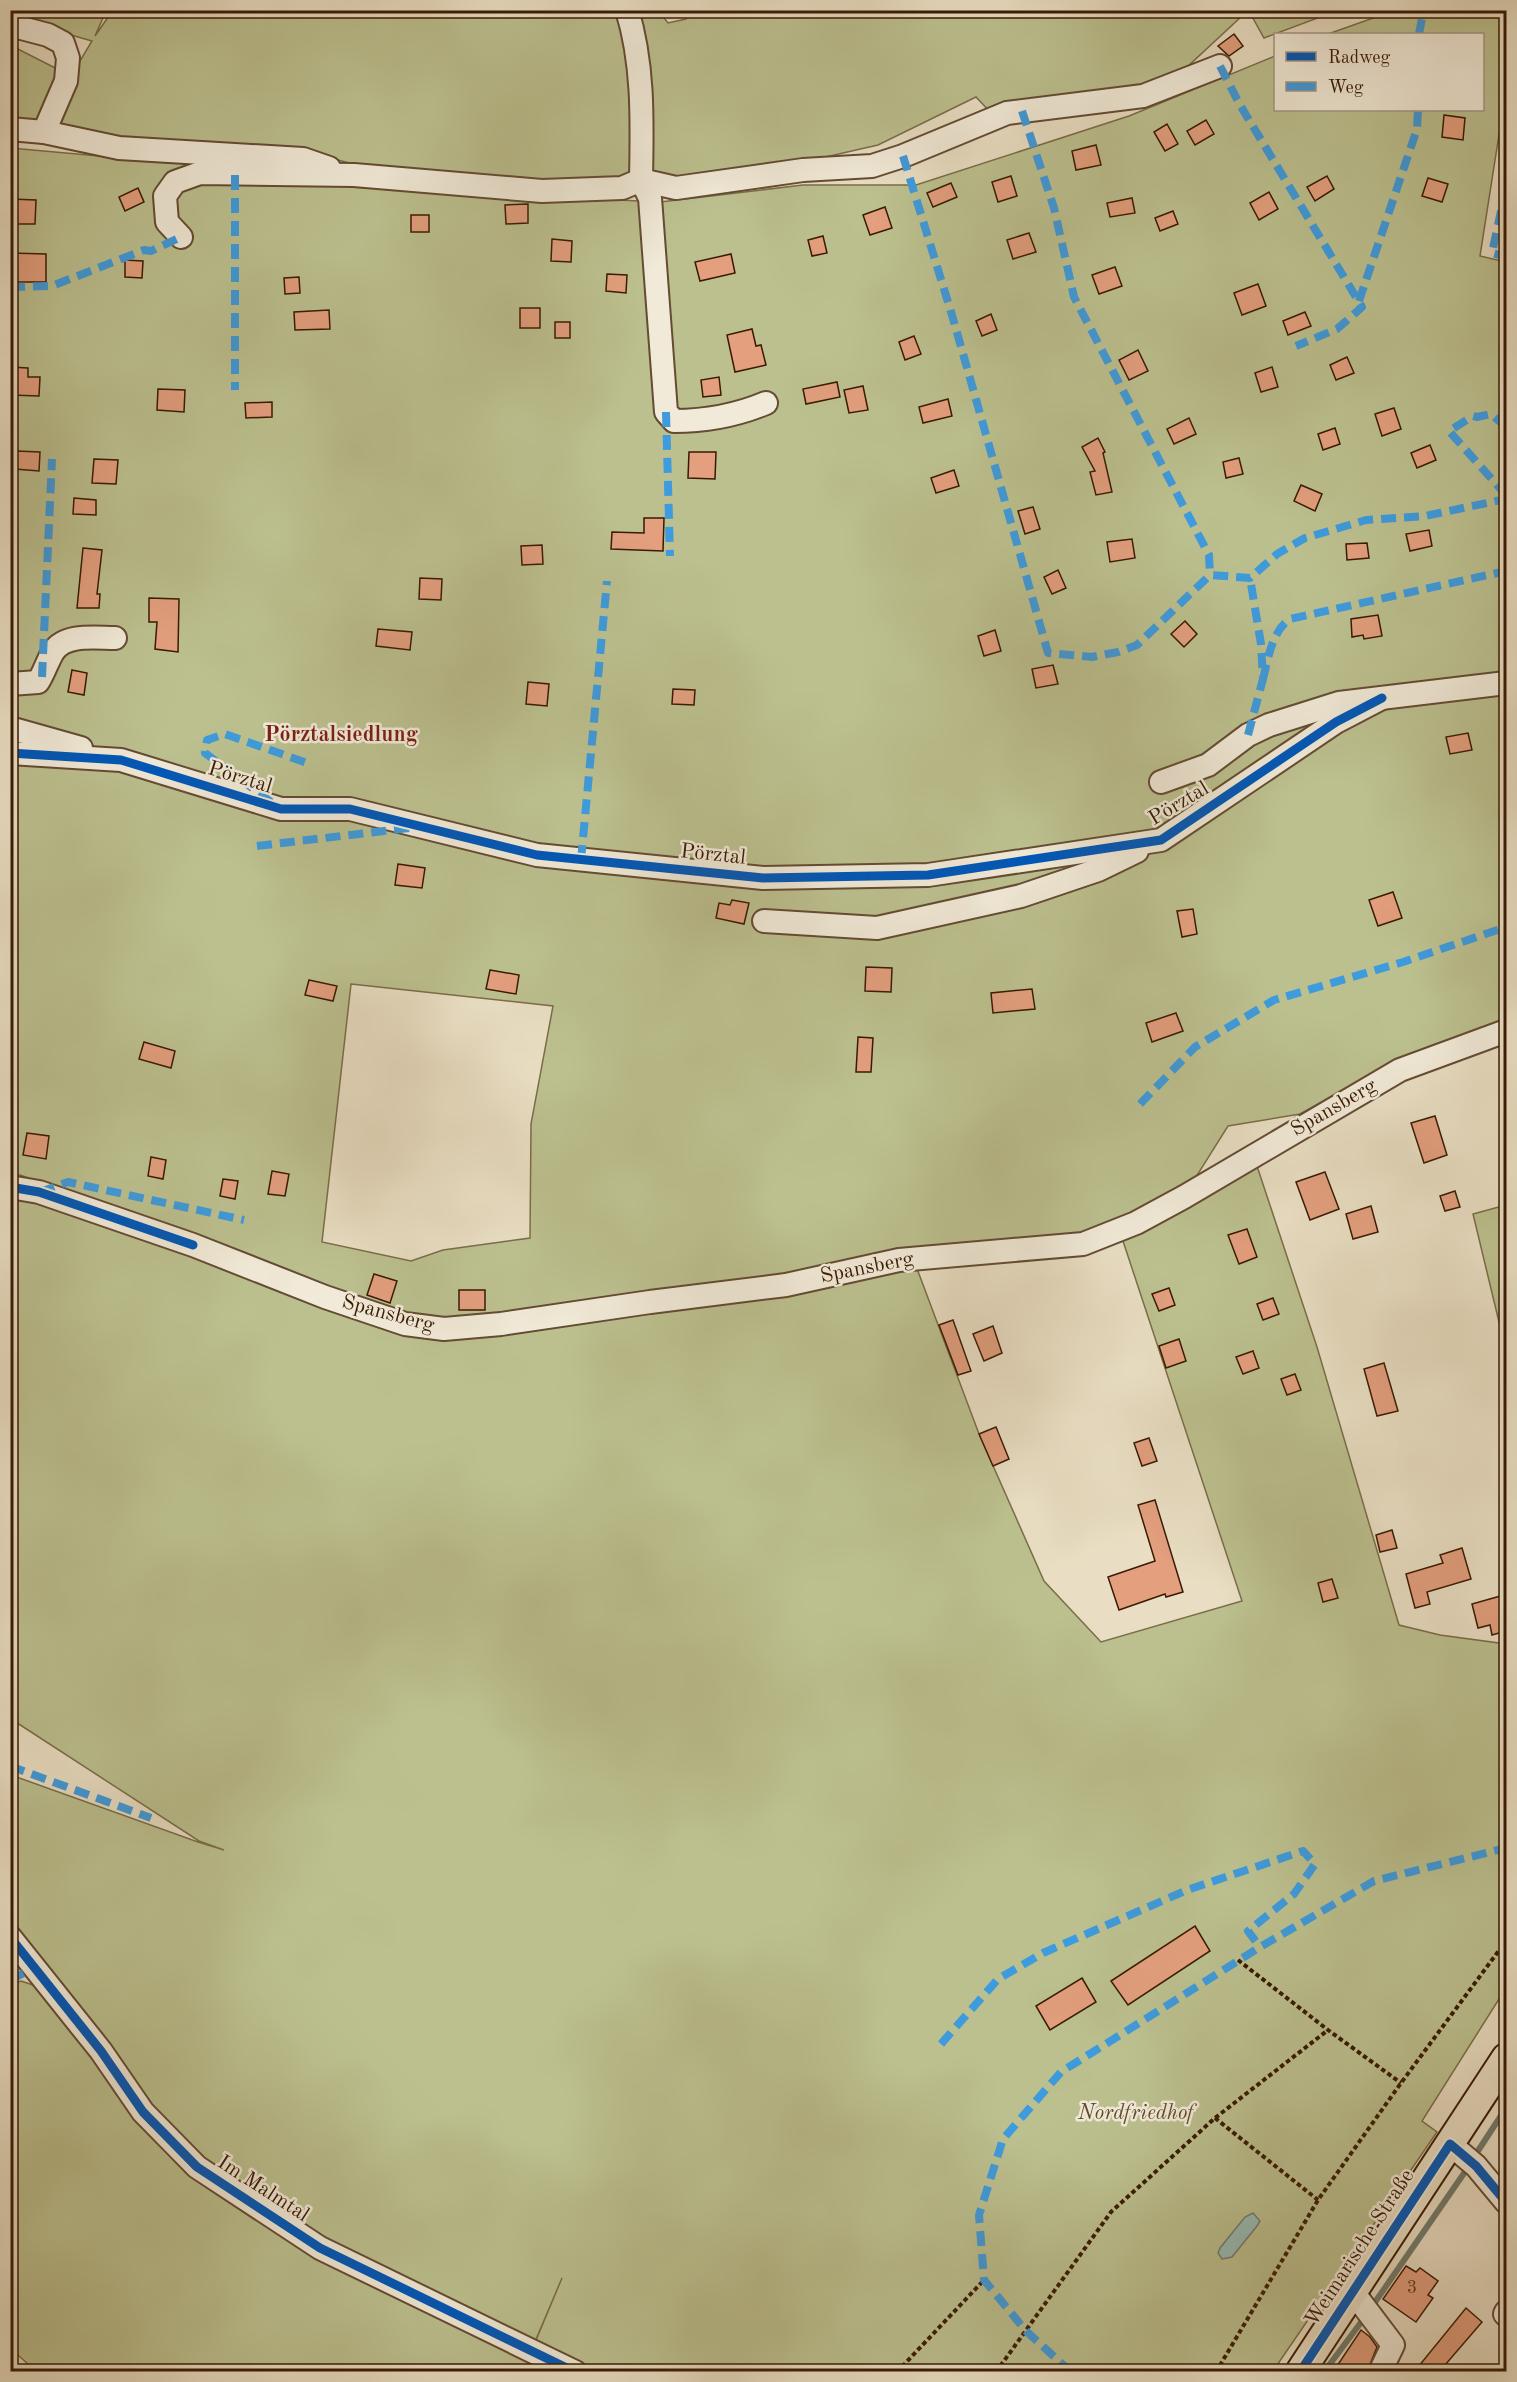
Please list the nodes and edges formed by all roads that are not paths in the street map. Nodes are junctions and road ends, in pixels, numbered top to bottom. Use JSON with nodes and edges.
{"nodes":[{"id":1,"x":627,"y":10,"type":"edge"},
{"id":2,"x":10,"y":25,"type":"edge"},
{"id":3,"x":1220,"y":66,"type":"dead end"},
{"id":4,"x":10,"y":129,"type":"edge"},
{"id":5,"x":44,"y":132,"type":"junction"},
{"id":6,"x":354,"y":175,"type":"junction"},
{"id":7,"x":641,"y":180,"type":"junction"},
{"id":8,"x":181,"y":237,"type":"dead end"},
{"id":9,"x":766,"y":403,"type":"dead end"},
{"id":10,"x":115,"y":638,"type":"dead end"},
{"id":11,"x":1506,"y":683,"type":"edge"},
{"id":12,"x":10,"y":684,"type":"edge"},
{"id":13,"x":1382,"y":698,"type":"junction"},
{"id":14,"x":10,"y":728,"type":"edge"},
{"id":15,"x":10,"y":753,"type":"edge"},
{"id":16,"x":121,"y":760,"type":"junction"},
{"id":17,"x":1161,"y":782,"type":"dead end"},
{"id":18,"x":1161,"y":840,"type":"junction"},
{"id":19,"x":764,"y":921,"type":"dead end"},
{"id":20,"x":1506,"y":1031,"type":"edge"},
{"id":21,"x":10,"y":1186,"type":"edge"},
{"id":22,"x":10,"y":1938,"type":"edge"},
{"id":23,"x":1506,"y":2058,"type":"edge"},
{"id":24,"x":1464,"y":2155,"type":"junction"},
{"id":25,"x":1506,"y":2202,"type":"edge"},
{"id":26,"x":1356,"y":2296,"type":"junction"},
{"id":27,"x":575,"y":2372,"type":"edge"},
{"id":28,"x":1300,"y":2372,"type":"edge"},
{"id":29,"x":1380,"y":2372,"type":"edge"}],
"edges":[{"from":1,"to":7,"type":"street"},
{"from":2,"to":5,"type":"street"},
{"from":3,"to":7,"type":"street"},
{"from":4,"to":5,"type":"street"},
{"from":5,"to":6,"type":"street"},
{"from":6,"to":7,"type":"street"},
{"from":6,"to":8,"type":"street"},
{"from":7,"to":9,"type":"street"},
{"from":10,"to":12,"type":"street"},
{"from":11,"to":13,"type":"street","name":"Pörztal"},
{"from":13,"to":17,"type":"street","name":"Pörztal"},
{"from":13,"to":18,"type":"street","name":"Pörztal"},
{"from":14,"to":16,"type":"street"},
{"from":15,"to":16,"type":"street","name":"Pörztal"},
{"from":16,"to":18,"type":"street","name":"Pörztal"},
{"from":18,"to":19,"type":"street"},
{"from":20,"to":21,"type":"street","name":"Spansberg"},
{"from":22,"to":27,"type":"street","name":"Im Malmtal"},
{"from":23,"to":24,"type":"main road","name":"Weimarische Straße"},
{"from":24,"to":25,"type":"street"},
{"from":24,"to":26,"type":"main road","name":"Weimarische Straße"},
{"from":26,"to":28,"type":"main road","name":"Weimarische Straße"},
{"from":26,"to":29,"type":"street"}]}
